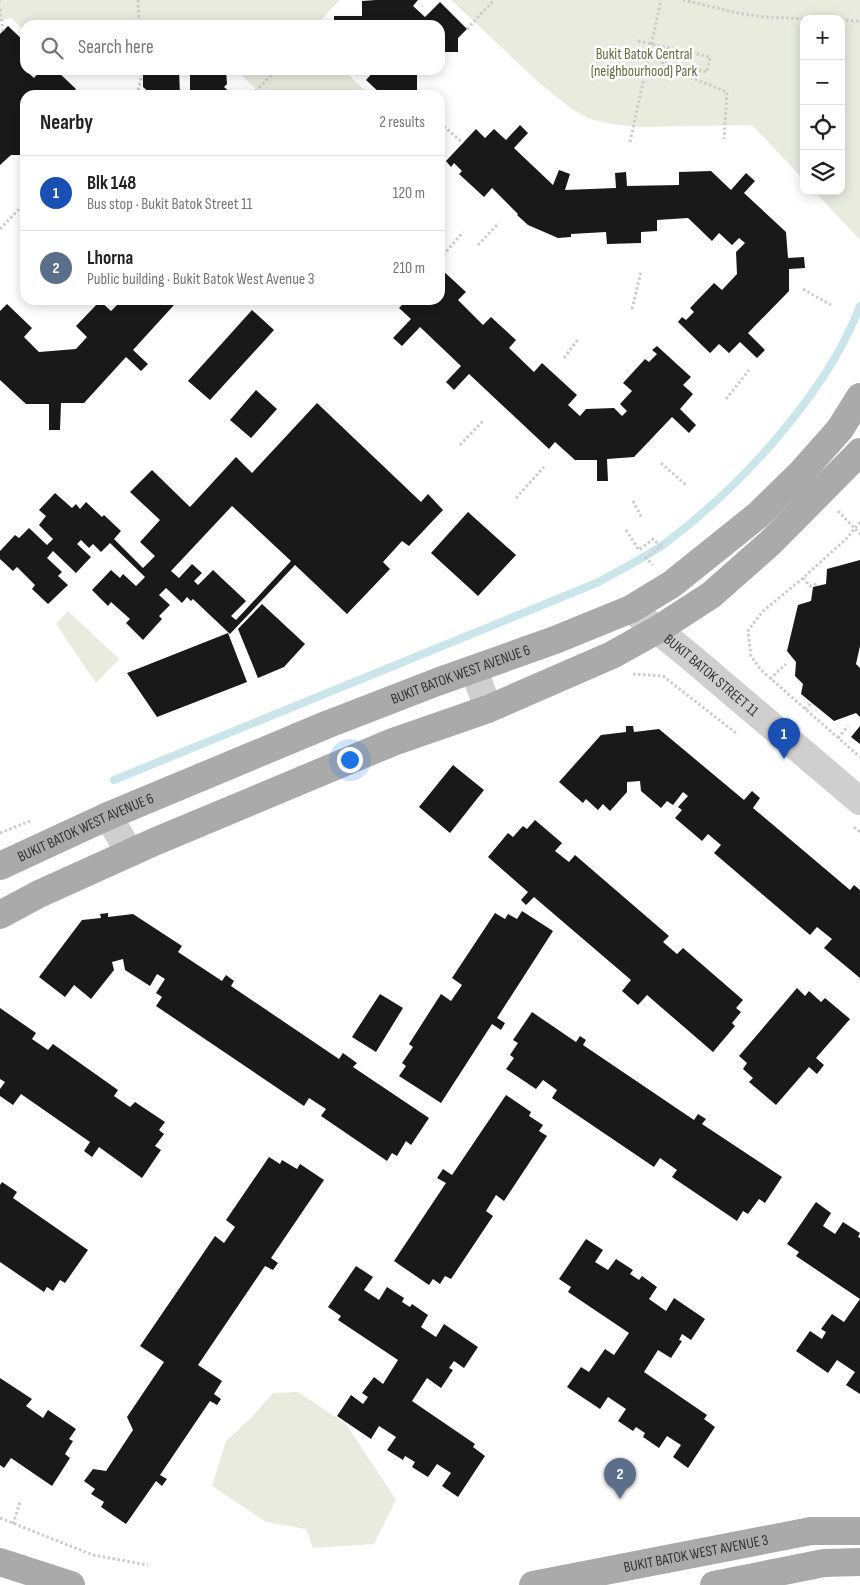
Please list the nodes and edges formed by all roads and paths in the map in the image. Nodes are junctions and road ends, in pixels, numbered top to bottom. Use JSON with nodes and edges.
{"nodes":[{"id":1,"x":138,"y":0,"type":"edge"},
{"id":2,"x":494,"y":0,"type":"edge"},
{"id":3,"x":661,"y":0,"type":"edge"},
{"id":4,"x":683,"y":0,"type":"edge"},
{"id":5,"x":0,"y":9,"type":"edge"},
{"id":6,"x":800,"y":19,"type":"edge"},
{"id":7,"x":139,"y":20,"type":"edge"},
{"id":8,"x":845,"y":20,"type":"edge"},
{"id":9,"x":860,"y":21,"type":"edge"},
{"id":10,"x":467,"y":29,"type":"dead end"},
{"id":11,"x":3,"y":31,"type":"dead end"},
{"id":12,"x":638,"y":42,"type":"dead end"},
{"id":13,"x":651,"y":44,"type":"junction"},
{"id":14,"x":141,"y":75,"type":"edge"},
{"id":15,"x":271,"y":75,"type":"edge"},
{"id":16,"x":138,"y":90,"type":"edge"},
{"id":17,"x":257,"y":90,"type":"edge"},
{"id":18,"x":445,"y":127,"type":"edge"},
{"id":19,"x":724,"y":139,"type":"dead end"},
{"id":20,"x":630,"y":142,"type":"dead end"},
{"id":21,"x":463,"y":143,"type":"dead end"},
{"id":22,"x":20,"y":208,"type":"edge"},
{"id":23,"x":500,"y":223,"type":"dead end"},
{"id":24,"x":0,"y":229,"type":"edge"},
{"id":25,"x":463,"y":232,"type":"dead end"},
{"id":26,"x":478,"y":245,"type":"dead end"},
{"id":27,"x":445,"y":253,"type":"edge"},
{"id":28,"x":641,"y":272,"type":"dead end"},
{"id":29,"x":803,"y":289,"type":"dead end"},
{"id":30,"x":831,"y":305,"type":"dead end"},
{"id":31,"x":632,"y":309,"type":"dead end"},
{"id":32,"x":579,"y":338,"type":"dead end"},
{"id":33,"x":564,"y":358,"type":"dead end"},
{"id":34,"x":749,"y":370,"type":"dead end"},
{"id":35,"x":860,"y":397,"type":"edge"},
{"id":36,"x":726,"y":399,"type":"dead end"},
{"id":37,"x":483,"y":421,"type":"dead end"},
{"id":38,"x":460,"y":445,"type":"dead end"},
{"id":39,"x":860,"y":452,"type":"edge"},
{"id":40,"x":661,"y":463,"type":"dead end"},
{"id":41,"x":544,"y":467,"type":"dead end"},
{"id":42,"x":801,"y":473,"type":"junction"},
{"id":43,"x":686,"y":485,"type":"dead end"},
{"id":44,"x":821,"y":493,"type":"junction"},
{"id":45,"x":516,"y":498,"type":"dead end"},
{"id":46,"x":632,"y":502,"type":"dead end"},
{"id":47,"x":642,"y":518,"type":"dead end"},
{"id":48,"x":860,"y":522,"type":"edge"},
{"id":49,"x":854,"y":528,"type":"junction"},
{"id":50,"x":626,"y":530,"type":"dead end"},
{"id":51,"x":860,"y":534,"type":"edge"},
{"id":52,"x":654,"y":566,"type":"dead end"},
{"id":53,"x":803,"y":578,"type":"junction"},
{"id":54,"x":819,"y":585,"type":"dead end"},
{"id":55,"x":631,"y":609,"type":"junction"},
{"id":56,"x":657,"y":630,"type":"junction"},
{"id":57,"x":786,"y":664,"type":"dead end"},
{"id":58,"x":474,"y":669,"type":"junction"},
{"id":59,"x":770,"y":679,"type":"junction"},
{"id":60,"x":811,"y":703,"type":"dead end"},
{"id":61,"x":488,"y":709,"type":"junction"},
{"id":62,"x":805,"y":709,"type":"junction"},
{"id":63,"x":848,"y":726,"type":"dead end"},
{"id":64,"x":838,"y":738,"type":"junction"},
{"id":65,"x":860,"y":757,"type":"edge"},
{"id":66,"x":860,"y":801,"type":"edge"},
{"id":67,"x":108,"y":816,"type":"junction"},
{"id":68,"x":130,"y":853,"type":"junction"},
{"id":69,"x":0,"y":866,"type":"edge"},
{"id":70,"x":0,"y":916,"type":"edge"},
{"id":71,"x":20,"y":1502,"type":"dead end"},
{"id":72,"x":0,"y":1518,"type":"edge"},
{"id":73,"x":13,"y":1524,"type":"junction"},
{"id":74,"x":860,"y":1531,"type":"edge"},
{"id":75,"x":0,"y":1562,"type":"edge"},
{"id":76,"x":860,"y":1562,"type":"edge"},
{"id":77,"x":148,"y":1566,"type":"dead end"},
{"id":78,"x":71,"y":1585,"type":"edge"},
{"id":79,"x":533,"y":1585,"type":"edge"},
{"id":80,"x":714,"y":1585,"type":"edge"}],
"edges":[{"from":1,"to":7,"type":"path"},
{"from":2,"to":10,"type":"path"},
{"from":3,"to":13,"type":"path"},
{"from":4,"to":6,"type":"path"},
{"from":5,"to":11,"type":"path"},
{"from":8,"to":9,"type":"path"},
{"from":12,"to":13,"type":"path"},
{"from":13,"to":19,"type":"path"},
{"from":13,"to":20,"type":"path"},
{"from":14,"to":16,"type":"path"},
{"from":15,"to":17,"type":"path"},
{"from":18,"to":21,"type":"path"},
{"from":22,"to":24,"type":"path"},
{"from":23,"to":26,"type":"path"},
{"from":25,"to":27,"type":"path"},
{"from":28,"to":31,"type":"path"},
{"from":29,"to":30,"type":"path"},
{"from":32,"to":33,"type":"path"},
{"from":34,"to":36,"type":"path"},
{"from":35,"to":42,"type":"main road","name":"BUKIT BATOK WEST AVENUE 6"},
{"from":37,"to":38,"type":"path"},
{"from":39,"to":44,"type":"main road"},
{"from":40,"to":43,"type":"path"},
{"from":41,"to":45,"type":"path"},
{"from":42,"to":44,"type":"street"},
{"from":42,"to":55,"type":"main road","name":"BUKIT BATOK WEST AVENUE 6"},
{"from":44,"to":56,"type":"main road"},
{"from":46,"to":47,"type":"path"},
{"from":48,"to":49,"type":"path"},
{"from":49,"to":51,"type":"path"},
{"from":49,"to":53,"type":"path"},
{"from":50,"to":52,"type":"path"},
{"from":53,"to":54,"type":"path"},
{"from":53,"to":59,"type":"path"},
{"from":55,"to":56,"type":"street","name":"BUKIT BATOK STREET 11"},
{"from":55,"to":58,"type":"main road","name":"BUKIT BATOK WEST AVENUE 6"},
{"from":56,"to":61,"type":"main road"},
{"from":56,"to":66,"type":"street","name":"BUKIT BATOK STREET 11"},
{"from":57,"to":59,"type":"path"},
{"from":58,"to":61,"type":"street"},
{"from":58,"to":67,"type":"main road","name":"BUKIT BATOK WEST AVENUE 6"},
{"from":59,"to":62,"type":"path"},
{"from":60,"to":62,"type":"path"},
{"from":61,"to":68,"type":"main road"},
{"from":62,"to":64,"type":"path"},
{"from":63,"to":64,"type":"path"},
{"from":64,"to":65,"type":"path"},
{"from":67,"to":68,"type":"street"},
{"from":67,"to":69,"type":"main road","name":"BUKIT BATOK WEST AVENUE 6"},
{"from":68,"to":70,"type":"main road"},
{"from":71,"to":73,"type":"path"},
{"from":72,"to":73,"type":"path"},
{"from":73,"to":77,"type":"path"},
{"from":74,"to":79,"type":"main road","name":"BUKIT BATOK WEST AVENUE 3"},
{"from":75,"to":78,"type":"main road"},
{"from":76,"to":80,"type":"main road"}]}
